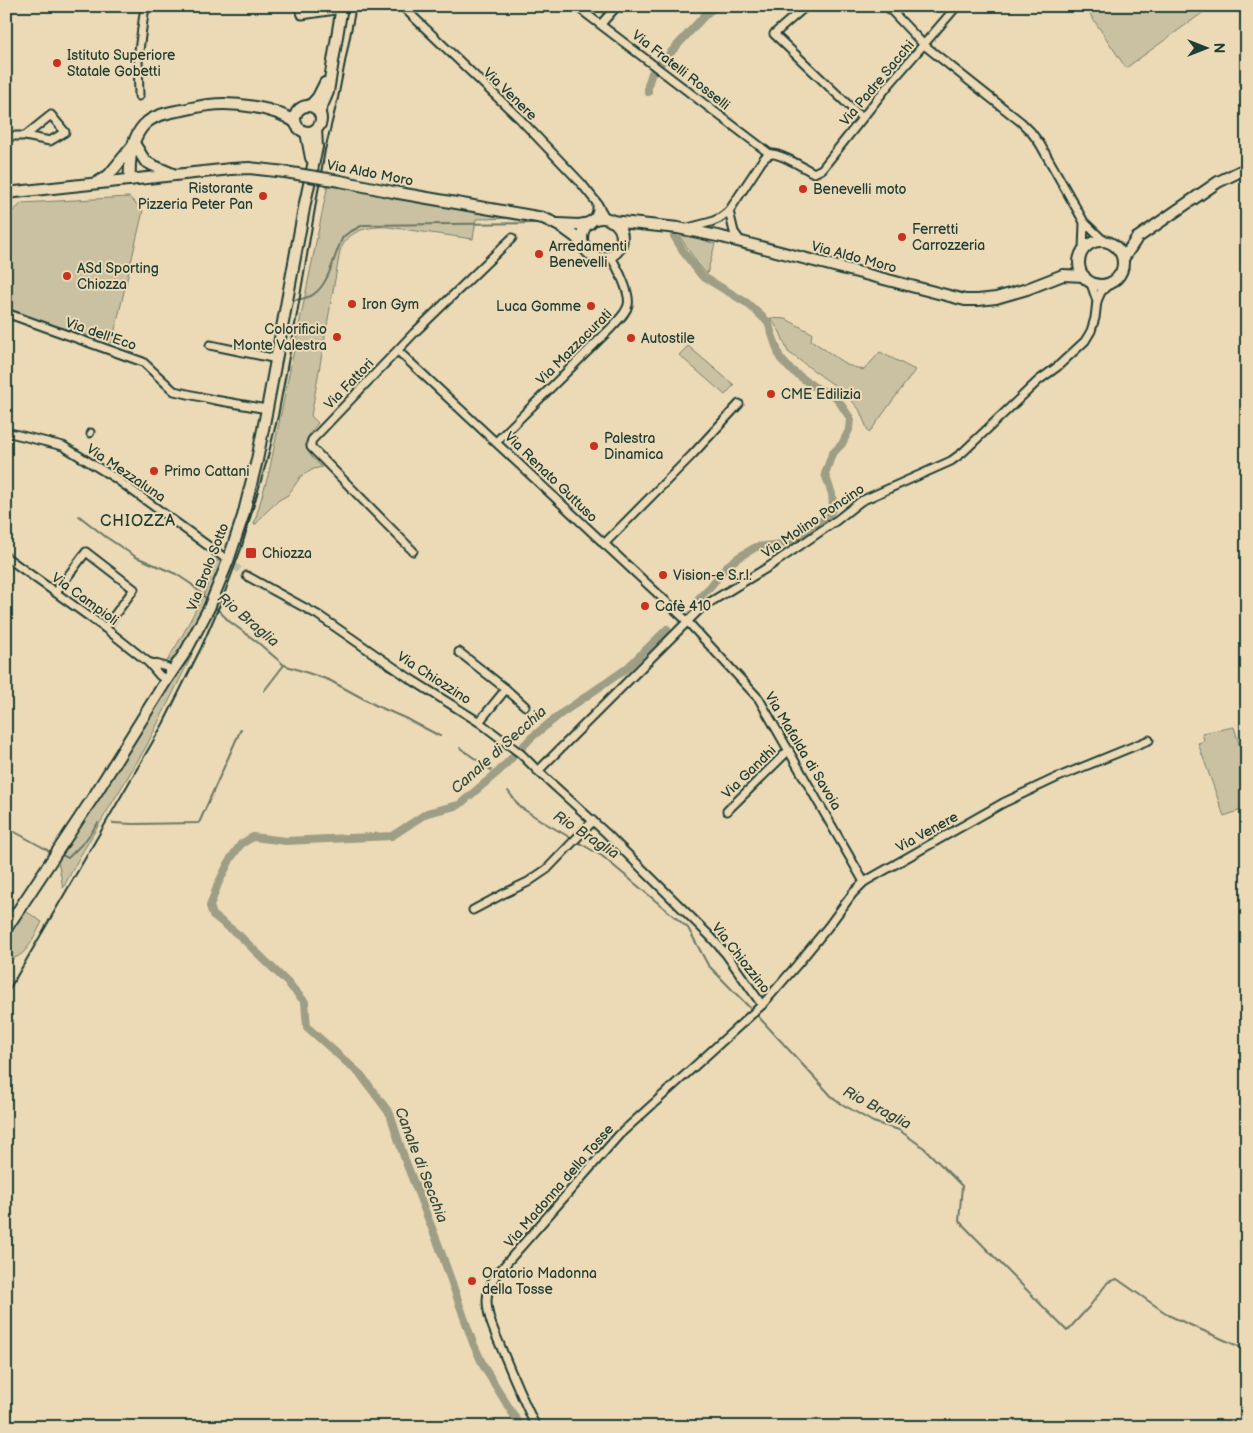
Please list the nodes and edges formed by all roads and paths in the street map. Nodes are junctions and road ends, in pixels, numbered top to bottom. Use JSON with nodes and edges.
{"nodes":[{"id":1,"x":145,"y":6,"type":"edge"},
{"id":2,"x":299,"y":6,"type":"edge"},
{"id":3,"x":402,"y":6,"type":"edge"},
{"id":4,"x":576,"y":6,"type":"edge"},
{"id":5,"x":617,"y":6,"type":"edge"},
{"id":6,"x":806,"y":6,"type":"edge"},
{"id":7,"x":887,"y":6,"type":"edge"},
{"id":8,"x":957,"y":6,"type":"edge"},
{"id":9,"x":342,"y":7,"type":"edge"},
{"id":10,"x":600,"y":24,"type":"junction"},
{"id":11,"x":924,"y":45,"type":"junction"},
{"id":12,"x":333,"y":61,"type":"junction"},
{"id":13,"x":139,"y":96,"type":"dead end"},
{"id":14,"x":310,"y":106,"type":"junction"},
{"id":15,"x":299,"y":109,"type":"junction"},
{"id":16,"x":266,"y":110,"type":"junction"},
{"id":17,"x":319,"y":113,"type":"junction"},
{"id":18,"x":862,"y":118,"type":"junction"},
{"id":19,"x":295,"y":122,"type":"junction"},
{"id":20,"x":311,"y":131,"type":"junction"},
{"id":21,"x":6,"y":136,"type":"edge"},
{"id":22,"x":25,"y":136,"type":"junction"},
{"id":23,"x":134,"y":143,"type":"junction"},
{"id":24,"x":770,"y":154,"type":"junction"},
{"id":25,"x":1247,"y":168,"type":"edge"},
{"id":26,"x":814,"y":173,"type":"joint"},
{"id":27,"x":176,"y":175,"type":"junction"},
{"id":28,"x":130,"y":180,"type":"junction"},
{"id":29,"x":97,"y":183,"type":"junction"},
{"id":30,"x":6,"y":193,"type":"edge"},
{"id":31,"x":597,"y":203,"type":"junction"},
{"id":32,"x":729,"y":211,"type":"junction"},
{"id":33,"x":609,"y":220,"type":"junction"},
{"id":34,"x":592,"y":222,"type":"junction"},
{"id":35,"x":1084,"y":222,"type":"junction"},
{"id":36,"x":557,"y":224,"type":"junction"},
{"id":37,"x":637,"y":224,"type":"junction"},
{"id":38,"x":681,"y":228,"type":"junction"},
{"id":39,"x":622,"y":235,"type":"junction"},
{"id":40,"x":512,"y":238,"type":"dead end"},
{"id":41,"x":1137,"y":238,"type":"junction"},
{"id":42,"x":741,"y":242,"type":"junction"},
{"id":43,"x":1107,"y":242,"type":"junction"},
{"id":44,"x":584,"y":244,"type":"junction"},
{"id":45,"x":1082,"y":253,"type":"junction"},
{"id":46,"x":610,"y":256,"type":"junction"},
{"id":47,"x":1123,"y":259,"type":"junction"},
{"id":48,"x":1063,"y":276,"type":"junction"},
{"id":49,"x":1087,"y":278,"type":"junction"},
{"id":50,"x":1111,"y":282,"type":"junction"},
{"id":51,"x":1097,"y":301,"type":"junction"},
{"id":52,"x":6,"y":313,"type":"edge"},
{"id":53,"x":210,"y":345,"type":"dead end"},
{"id":54,"x":398,"y":351,"type":"junction"},
{"id":55,"x":277,"y":359,"type":"junction"},
{"id":56,"x":739,"y":404,"type":"dead end"},
{"id":57,"x":268,"y":409,"type":"junction"},
{"id":58,"x":6,"y":432,"type":"edge"},
{"id":59,"x":496,"y":442,"type":"junction"},
{"id":60,"x":604,"y":544,"type":"junction"},
{"id":61,"x":413,"y":551,"type":"dead end"},
{"id":62,"x":222,"y":556,"type":"tunnel mouth"},
{"id":63,"x":6,"y":557,"type":"edge"},
{"id":64,"x":247,"y":576,"type":"tunnel mouth"},
{"id":65,"x":56,"y":592,"type":"junction"},
{"id":66,"x":687,"y":622,"type":"junction"},
{"id":67,"x":104,"y":628,"type":"junction"},
{"id":68,"x":460,"y":652,"type":"dead end"},
{"id":69,"x":181,"y":659,"type":"junction"},
{"id":70,"x":157,"y":667,"type":"junction"},
{"id":71,"x":170,"y":675,"type":"junction"},
{"id":72,"x":506,"y":689,"type":"junction"},
{"id":73,"x":159,"y":692,"type":"junction"},
{"id":74,"x":525,"y":706,"type":"dead end"},
{"id":75,"x":478,"y":722,"type":"junction"},
{"id":76,"x":1149,"y":740,"type":"dead end"},
{"id":77,"x":789,"y":750,"type":"junction"},
{"id":78,"x":538,"y":771,"type":"junction"},
{"id":79,"x":727,"y":811,"type":"dead end"},
{"id":80,"x":593,"y":821,"type":"junction"},
{"id":81,"x":864,"y":882,"type":"junction"},
{"id":82,"x":473,"y":910,"type":"dead end"},
{"id":83,"x":6,"y":929,"type":"edge"},
{"id":84,"x":760,"y":1007,"type":"junction"},
{"id":85,"x":536,"y":1427,"type":"edge"}],
"edges":[{"from":1,"to":13,"type":"street"},
{"from":2,"to":9,"type":"street"},
{"from":3,"to":31,"type":"street","name":"Via Venere"},
{"from":4,"to":10,"type":"street","name":"Via Fratelli Rosselli"},
{"from":5,"to":10,"type":"street"},
{"from":6,"to":18,"type":"street"},
{"from":7,"to":11,"type":"street"},
{"from":8,"to":11,"type":"street","name":"Via Padre Sacchi"},
{"from":9,"to":12,"type":"main road"},
{"from":10,"to":24,"type":"street","name":"Via Fratelli Rosselli"},
{"from":11,"to":18,"type":"street","name":"Via Padre Sacchi"},
{"from":11,"to":35,"type":"street"},
{"from":12,"to":14,"type":"main road"},
{"from":12,"to":17,"type":"main road"},
{"from":14,"to":15,"type":"main road"},
{"from":14,"to":17,"type":"main road"},
{"from":15,"to":16,"type":"main road"},
{"from":15,"to":19,"type":"main road"},
{"from":16,"to":19,"type":"main road"},
{"from":16,"to":23,"type":"main road"},
{"from":17,"to":20,"type":"main road"},
{"from":18,"to":26,"type":"street","name":"Via Padre Sacchi"},
{"from":19,"to":20,"type":"main road"},
{"from":20,"to":55,"type":"main road","name":"Via Brolo Sotto"},
{"from":21,"to":22,"type":"street"},
{"from":22,"to":22,"type":"street"},
{"from":23,"to":27,"type":"main road","name":"Via Aldo Moro"},
{"from":23,"to":28,"type":"main road"},
{"from":23,"to":29,"type":"main road"},
{"from":24,"to":26,"type":"street","name":"Via Fratelli Rosselli"},
{"from":24,"to":32,"type":"street"},
{"from":25,"to":41,"type":"main road"},
{"from":27,"to":28,"type":"main road","name":"Via Aldo Moro"},
{"from":27,"to":36,"type":"main road","name":"Via Aldo Moro","bridge":true},
{"from":28,"to":29,"type":"main road","name":"Via Aldo Moro"},
{"from":29,"to":30,"type":"main road","name":"Via Aldo Moro"},
{"from":31,"to":33,"type":"street","name":"Via Venere"},
{"from":31,"to":34,"type":"street"},
{"from":32,"to":38,"type":"street"},
{"from":32,"to":42,"type":"street"},
{"from":33,"to":34,"type":"main road"},
{"from":33,"to":37,"type":"main road","name":"Via Aldo Moro"},
{"from":33,"to":39,"type":"main road"},
{"from":34,"to":36,"type":"main road","name":"Via Aldo Moro"},
{"from":34,"to":44,"type":"main road"},
{"from":35,"to":43,"type":"street"},
{"from":35,"to":45,"type":"street"},
{"from":36,"to":44,"type":"main road","name":"Via Aldo Moro"},
{"from":37,"to":38,"type":"main road","name":"Via Aldo Moro"},
{"from":37,"to":39,"type":"main road"},
{"from":38,"to":42,"type":"main road","name":"Via Aldo Moro"},
{"from":39,"to":46,"type":"main road"},
{"from":40,"to":54,"type":"street","name":"Via Fattori"},
{"from":41,"to":43,"type":"main road"},
{"from":41,"to":47,"type":"main road"},
{"from":42,"to":48,"type":"main road","name":"Via Aldo Moro"},
{"from":43,"to":45,"type":"main road"},
{"from":43,"to":47,"type":"main road"},
{"from":44,"to":46,"type":"main road"},
{"from":45,"to":48,"type":"main road","name":"Via Aldo Moro"},
{"from":45,"to":49,"type":"main road"},
{"from":46,"to":59,"type":"street","name":"Via Mazzacurati"},
{"from":47,"to":50,"type":"main road"},
{"from":48,"to":49,"type":"main road","name":"Via Aldo Moro"},
{"from":49,"to":50,"type":"main road"},
{"from":49,"to":51,"type":"street","name":"Via Molino Poncino"},
{"from":50,"to":51,"type":"street","name":"Via Molino Poncino"},
{"from":51,"to":66,"type":"street","name":"Via Molino Poncino"},
{"from":52,"to":57,"type":"street","name":"Via dell'Eco"},
{"from":53,"to":55,"type":"street"},
{"from":54,"to":59,"type":"street","name":"Via Renato Guttuso"},
{"from":54,"to":61,"type":"street","name":"Via Fattori"},
{"from":55,"to":57,"type":"main road","name":"Via Brolo Sotto"},
{"from":56,"to":60,"type":"street"},
{"from":57,"to":69,"type":"main road","name":"Via Brolo Sotto"},
{"from":58,"to":62,"type":"street","name":"Via Mezzaluna"},
{"from":59,"to":60,"type":"street","name":"Via Renato Guttuso"},
{"from":60,"to":66,"type":"street","name":"Via Renato Guttuso"},
{"from":63,"to":65,"type":"street","name":"Via Campioli"},
{"from":64,"to":75,"type":"street","name":"Via Chiozzino"},
{"from":65,"to":67,"type":"street","name":"Via Campioli"},
{"from":65,"to":67,"type":"street"},
{"from":66,"to":77,"type":"street","name":"Via Mafalda di Savoia"},
{"from":66,"to":78,"type":"street","name":"Via Molino Poncino"},
{"from":67,"to":70,"type":"street","name":"Via Campioli"},
{"from":68,"to":72,"type":"street"},
{"from":69,"to":70,"type":"street","name":"Via Campioli"},
{"from":69,"to":71,"type":"main road","name":"Via Brolo Sotto"},
{"from":70,"to":71,"type":"street","name":"Via Campioli"},
{"from":70,"to":73,"type":"street"},
{"from":71,"to":73,"type":"main road","name":"Via Brolo Sotto"},
{"from":72,"to":74,"type":"street"},
{"from":72,"to":75,"type":"street"},
{"from":73,"to":83,"type":"main road","name":"Via Brolo Sotto"},
{"from":75,"to":78,"type":"street","name":"Via Chiozzino"},
{"from":76,"to":81,"type":"street","name":"Via Venere"},
{"from":77,"to":79,"type":"street","name":"Via Gandhi"},
{"from":77,"to":81,"type":"street","name":"Via Mafalda di Savoia"},
{"from":78,"to":80,"type":"street","name":"Via Chiozzino"},
{"from":80,"to":82,"type":"street"},
{"from":80,"to":84,"type":"street","name":"Via Chiozzino"},
{"from":81,"to":84,"type":"street","name":"Via Venere"},
{"from":84,"to":85,"type":"street","name":"Via Madonna della Tosse"}]}
